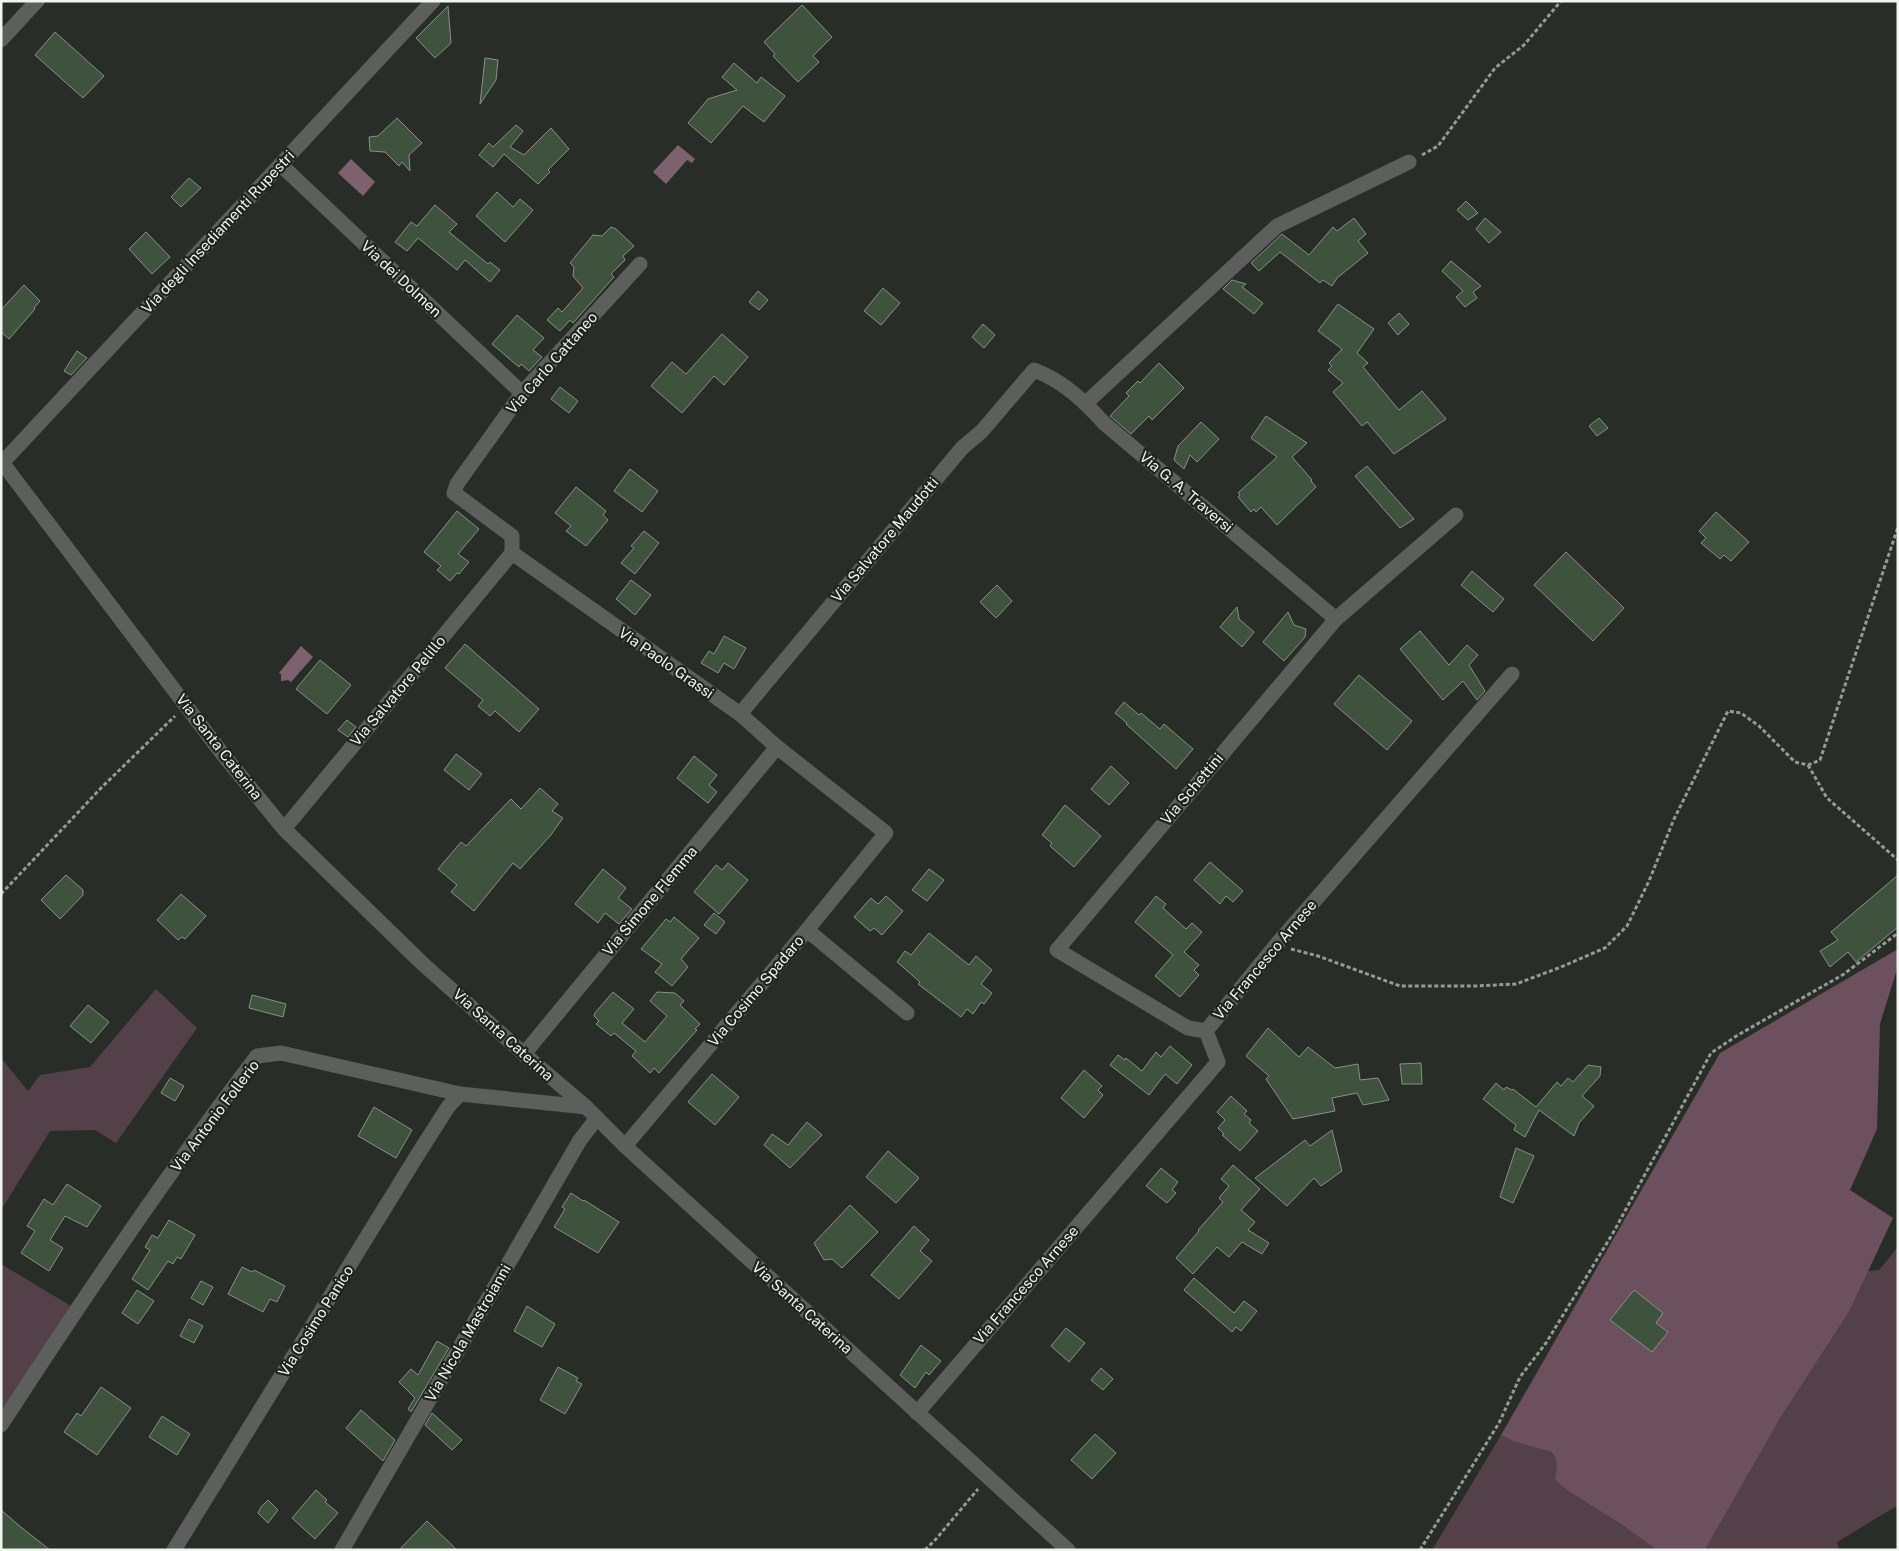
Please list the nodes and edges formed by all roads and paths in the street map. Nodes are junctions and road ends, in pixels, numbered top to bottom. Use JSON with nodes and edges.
{"nodes":[{"id":1,"x":37,"y":1,"type":"edge"},
{"id":2,"x":433,"y":1,"type":"edge"},
{"id":3,"x":1561,"y":1,"type":"edge"},
{"id":4,"x":1,"y":40,"type":"edge"},
{"id":5,"x":1409,"y":162,"type":"joint"},
{"id":6,"x":281,"y":165,"type":"junction"},
{"id":7,"x":640,"y":264,"type":"dead end"},
{"id":8,"x":1034,"y":370,"type":"joint"},
{"id":9,"x":522,"y":393,"type":"junction"},
{"id":10,"x":1086,"y":403,"type":"junction"},
{"id":11,"x":2,"y":462,"type":"edge"},
{"id":12,"x":1456,"y":515,"type":"dead end"},
{"id":13,"x":1898,"y":527,"type":"edge"},
{"id":14,"x":512,"y":553,"type":"junction"},
{"id":15,"x":1336,"y":619,"type":"junction"},
{"id":16,"x":1512,"y":674,"type":"dead end"},
{"id":17,"x":186,"y":705,"type":"junction"},
{"id":18,"x":740,"y":714,"type":"junction"},
{"id":19,"x":777,"y":747,"type":"junction"},
{"id":20,"x":1808,"y":765,"type":"junction"},
{"id":21,"x":284,"y":829,"type":"junction"},
{"id":22,"x":886,"y":833,"type":"joint"},
{"id":23,"x":1898,"y":860,"type":"edge"},
{"id":24,"x":1,"y":894,"type":"edge"},
{"id":25,"x":807,"y":930,"type":"junction"},
{"id":26,"x":1898,"y":934,"type":"edge"},
{"id":27,"x":1276,"y":945,"type":"junction"},
{"id":28,"x":907,"y":1013,"type":"dead end"},
{"id":29,"x":1206,"y":1031,"type":"junction"},
{"id":30,"x":524,"y":1054,"type":"junction"},
{"id":31,"x":460,"y":1094,"type":"junction"},
{"id":32,"x":586,"y":1107,"type":"junction"},
{"id":33,"x":597,"y":1118,"type":"junction"},
{"id":34,"x":625,"y":1146,"type":"junction"},
{"id":35,"x":917,"y":1413,"type":"junction"},
{"id":36,"x":1,"y":1426,"type":"edge"},
{"id":37,"x":988,"y":1477,"type":"junction"},
{"id":38,"x":174,"y":1550,"type":"edge"},
{"id":39,"x":342,"y":1550,"type":"edge"},
{"id":40,"x":925,"y":1550,"type":"edge"},
{"id":41,"x":1068,"y":1550,"type":"edge"},
{"id":42,"x":1420,"y":1550,"type":"edge"}],
"edges":[{"from":1,"to":4,"type":"street"},
{"from":2,"to":6,"type":"street","name":"Via degli Insediamenti Rupestri"},
{"from":3,"to":5,"type":"path"},
{"from":5,"to":10,"type":"street"},
{"from":6,"to":9,"type":"street","name":"Via dei Dolmen"},
{"from":6,"to":11,"type":"street","name":"Via degli Insediamenti Rupestri"},
{"from":7,"to":9,"type":"street","name":"Via Carlo Cattaneo"},
{"from":8,"to":10,"type":"street","name":"Via G. A. Traversi"},
{"from":8,"to":18,"type":"street","name":"Via Salvatore Maudotti"},
{"from":9,"to":14,"type":"street","name":"Via Carlo Cattaneo"},
{"from":10,"to":15,"type":"street","name":"Via G. A. Traversi"},
{"from":11,"to":17,"type":"street","name":"Via Santa Caterina"},
{"from":12,"to":15,"type":"street","name":"Via Schettini"},
{"from":13,"to":20,"type":"path"},
{"from":14,"to":18,"type":"street","name":"Via Paolo Grassi"},
{"from":14,"to":21,"type":"street","name":"Via Salvatore Pelillo"},
{"from":15,"to":29,"type":"street","name":"Via Schettini"},
{"from":16,"to":27,"type":"street","name":"Via Francesco Arnese"},
{"from":17,"to":21,"type":"street","name":"Via Santa Caterina"},
{"from":17,"to":24,"type":"path"},
{"from":18,"to":19,"type":"street","name":"Via Paolo Grassi"},
{"from":19,"to":22,"type":"street","name":"Via Paolo Grassi"},
{"from":19,"to":30,"type":"street","name":"Via Simone Flemma"},
{"from":20,"to":23,"type":"path"},
{"from":20,"to":27,"type":"path"},
{"from":21,"to":30,"type":"street","name":"Via Santa Caterina"},
{"from":22,"to":25,"type":"street","name":"Via Cosimo Spadaro"},
{"from":25,"to":28,"type":"street"},
{"from":25,"to":34,"type":"street","name":"Via Cosimo Spadaro"},
{"from":26,"to":42,"type":"path"},
{"from":27,"to":29,"type":"street","name":"Via Francesco Arnese"},
{"from":29,"to":35,"type":"street","name":"Via Francesco Arnese"},
{"from":30,"to":32,"type":"street","name":"Via Santa Caterina"},
{"from":31,"to":32,"type":"street","name":"Via Antonio Follerio"},
{"from":31,"to":36,"type":"street","name":"Via Antonio Follerio"},
{"from":31,"to":38,"type":"street","name":"Via Cosimo Panico"},
{"from":32,"to":33,"type":"street","name":"Via Santa Caterina"},
{"from":33,"to":34,"type":"street","name":"Via Santa Caterina"},
{"from":33,"to":39,"type":"street","name":"Via Nicola Mastroianni"},
{"from":34,"to":35,"type":"street","name":"Via Santa Caterina"},
{"from":35,"to":37,"type":"street","name":"Via Santa Caterina"},
{"from":37,"to":40,"type":"path"},
{"from":37,"to":41,"type":"street","name":"Via Santa Caterina"}]}
